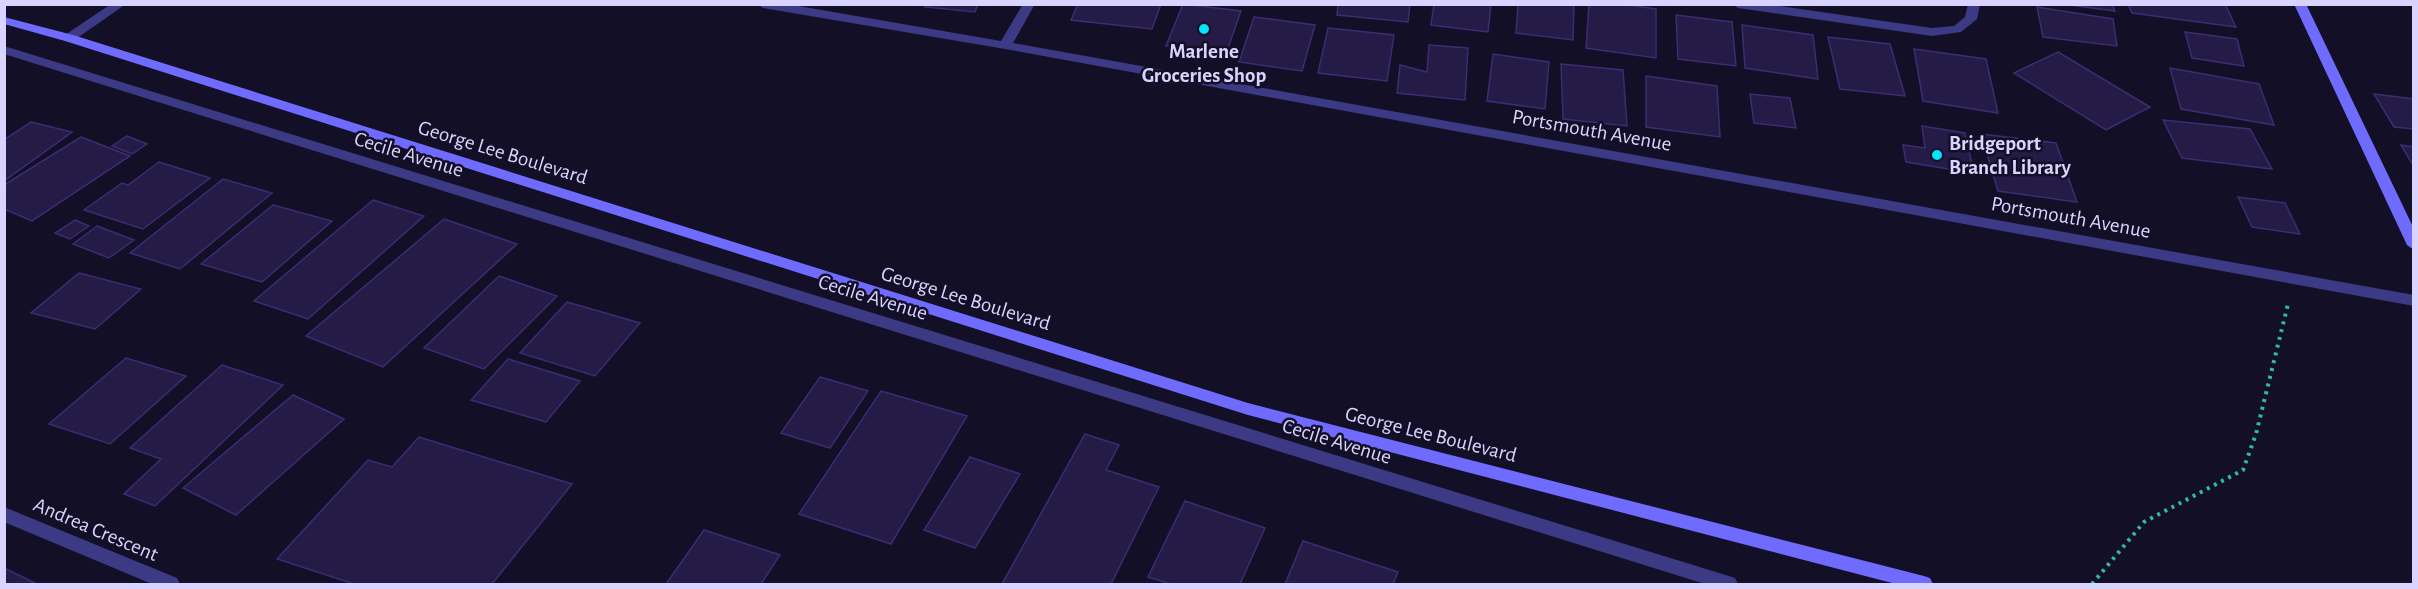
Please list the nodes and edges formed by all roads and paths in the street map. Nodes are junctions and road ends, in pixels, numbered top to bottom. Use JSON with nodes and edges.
{"nodes":[{"id":1,"x":120,"y":4,"type":"edge"},
{"id":2,"x":763,"y":4,"type":"edge"},
{"id":3,"x":1029,"y":4,"type":"edge"},
{"id":4,"x":1738,"y":4,"type":"edge"},
{"id":5,"x":1974,"y":4,"type":"edge"},
{"id":6,"x":2301,"y":4,"type":"edge"},
{"id":7,"x":4,"y":20,"type":"edge"},
{"id":8,"x":69,"y":38,"type":"junction"},
{"id":9,"x":1005,"y":45,"type":"junction"},
{"id":10,"x":4,"y":50,"type":"edge"},
{"id":11,"x":2414,"y":245,"type":"edge"},
{"id":12,"x":2294,"y":279,"type":"junction"},
{"id":13,"x":2414,"y":301,"type":"edge"},
{"id":14,"x":4,"y":514,"type":"edge"},
{"id":15,"x":171,"y":585,"type":"edge"},
{"id":16,"x":1729,"y":585,"type":"edge"},
{"id":17,"x":1924,"y":585,"type":"edge"},
{"id":18,"x":2092,"y":585,"type":"edge"}],
"edges":[{"from":1,"to":8,"type":"street"},
{"from":2,"to":9,"type":"street","name":"Portsmouth Avenue"},
{"from":3,"to":9,"type":"street"},
{"from":4,"to":5,"type":"street"},
{"from":6,"to":11,"type":"main road"},
{"from":7,"to":8,"type":"main road","name":"George Lee Boulevard"},
{"from":8,"to":17,"type":"main road","name":"George Lee Boulevard"},
{"from":9,"to":12,"type":"street","name":"Portsmouth Avenue"},
{"from":10,"to":16,"type":"street","name":"Cecile Avenue"},
{"from":12,"to":13,"type":"street","name":"Portsmouth Avenue"},
{"from":12,"to":18,"type":"path"},
{"from":14,"to":15,"type":"street","name":"Andrea Crescent"}]}
